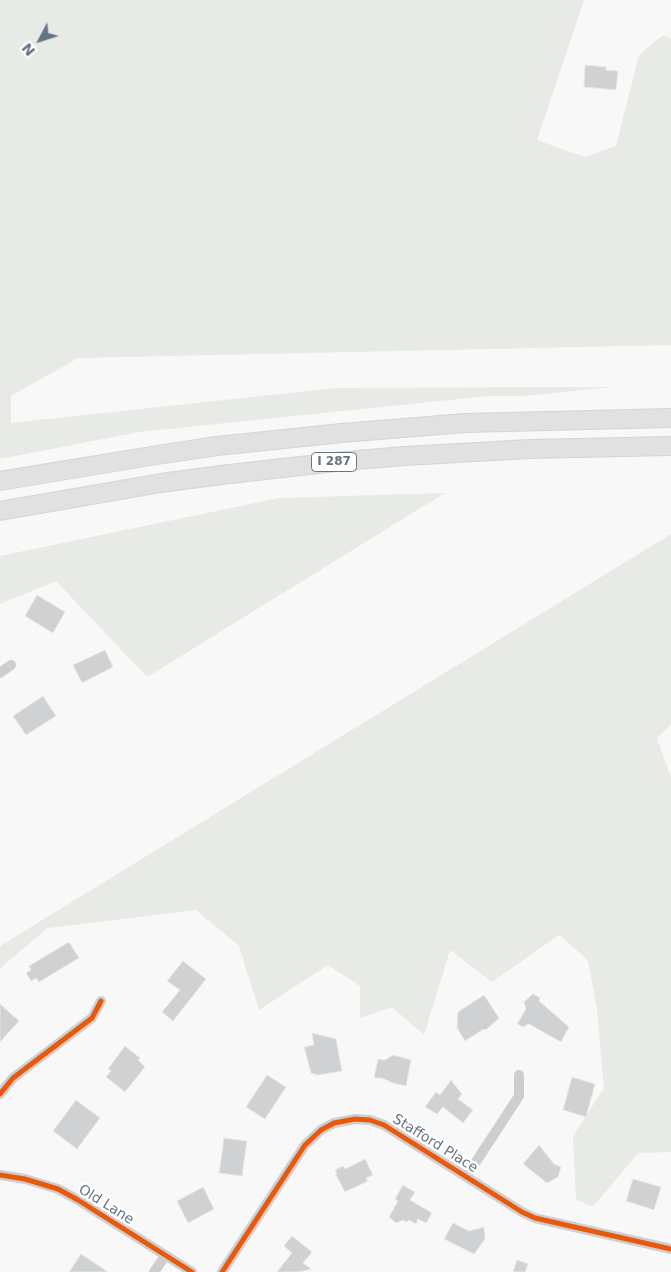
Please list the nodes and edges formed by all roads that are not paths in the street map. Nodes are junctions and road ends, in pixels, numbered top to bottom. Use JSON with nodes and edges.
{"nodes":[{"id":1,"x":671,"y":418,"type":"edge"},
{"id":2,"x":671,"y":446,"type":"edge"},
{"id":3,"x":0,"y":481,"type":"edge"},
{"id":4,"x":0,"y":511,"type":"edge"},
{"id":5,"x":11,"y":665,"type":"dead end"},
{"id":6,"x":0,"y":673,"type":"edge"},
{"id":7,"x":101,"y":1001,"type":"dead end"},
{"id":8,"x":519,"y":1075,"type":"dead end"},
{"id":9,"x":0,"y":1094,"type":"edge"},
{"id":10,"x":0,"y":1175,"type":"edge"},
{"id":11,"x":466,"y":1177,"type":"junction"},
{"id":12,"x":671,"y":1249,"type":"edge"},
{"id":13,"x":165,"y":1256,"type":"junction"},
{"id":14,"x":154,"y":1272,"type":"edge"},
{"id":15,"x":192,"y":1272,"type":"edge"},
{"id":16,"x":222,"y":1272,"type":"edge"}],
"edges":[{"from":1,"to":3,"type":"highway","number":"I 287"},
{"from":2,"to":4,"type":"highway","number":"I 287"},
{"from":5,"to":6,"type":"street"},
{"from":7,"to":9,"type":"street"},
{"from":8,"to":11,"type":"street"},
{"from":10,"to":13,"type":"street","name":"Old Lane"},
{"from":11,"to":12,"type":"street","name":"Stafford Place"},
{"from":11,"to":16,"type":"street","name":"Stafford Place"},
{"from":13,"to":14,"type":"street"},
{"from":13,"to":15,"type":"street","name":"Old Lane"}]}
